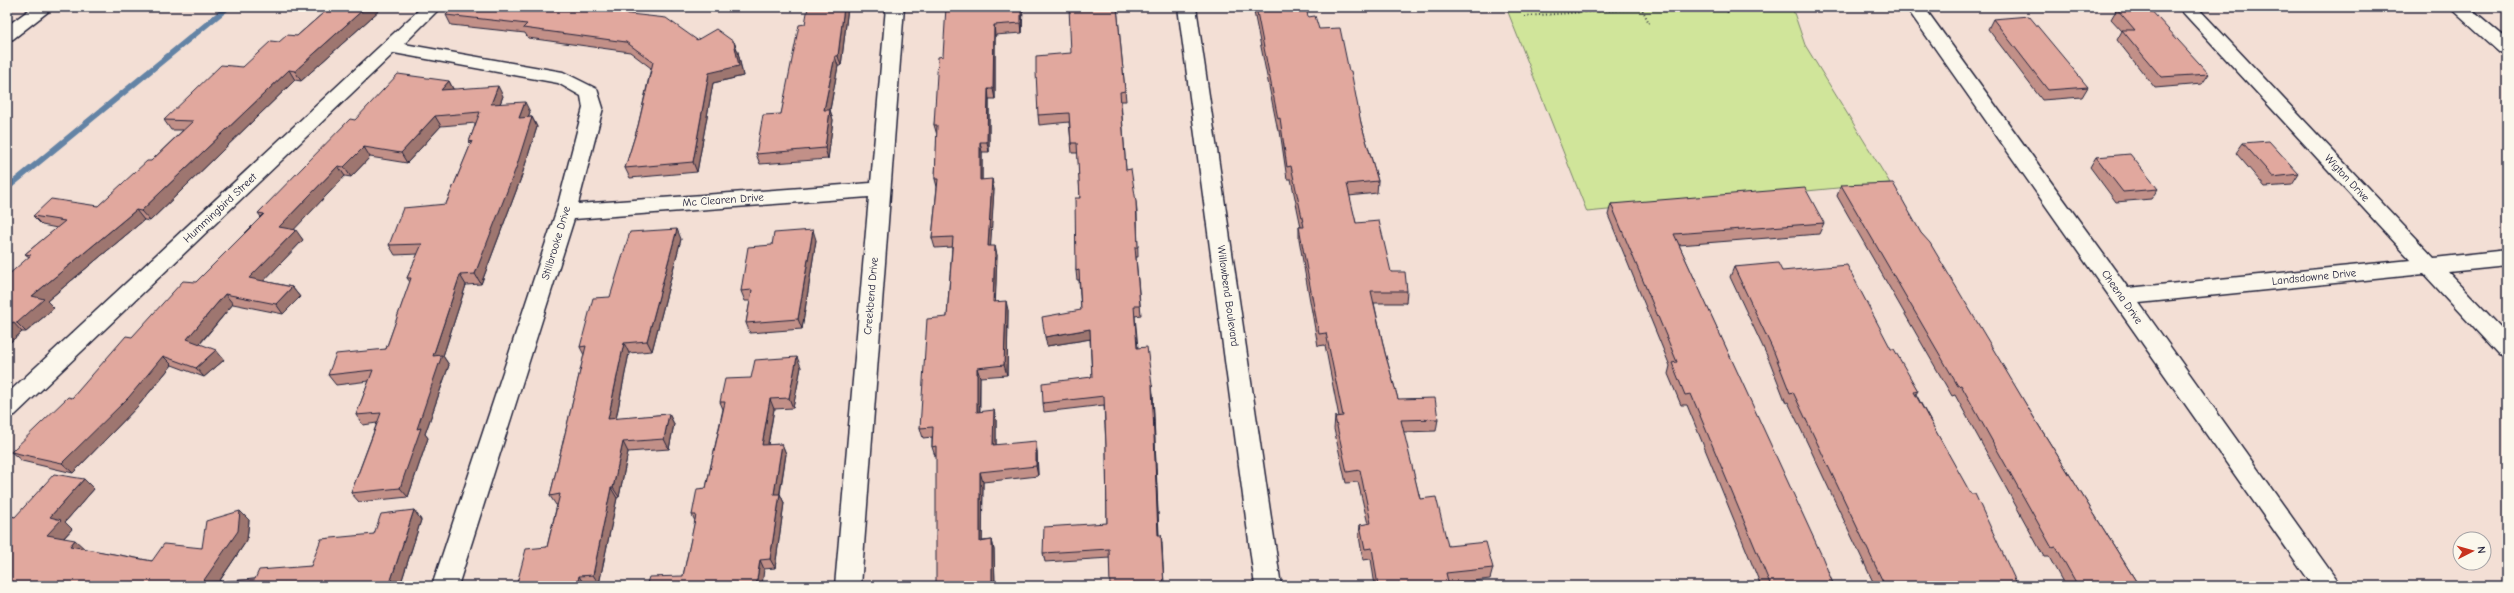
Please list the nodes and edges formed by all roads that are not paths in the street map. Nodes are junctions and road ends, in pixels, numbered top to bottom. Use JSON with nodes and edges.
{"nodes":[{"id":1,"x":45,"y":7,"type":"edge"},
{"id":2,"x":432,"y":7,"type":"edge"},
{"id":3,"x":895,"y":7,"type":"edge"},
{"id":4,"x":1187,"y":7,"type":"edge"},
{"id":5,"x":1916,"y":7,"type":"edge"},
{"id":6,"x":2187,"y":7,"type":"edge"},
{"id":7,"x":2458,"y":7,"type":"edge"},
{"id":8,"x":7,"y":35,"type":"edge"},
{"id":9,"x":391,"y":47,"type":"junction"},
{"id":10,"x":2507,"y":49,"type":"edge"},
{"id":11,"x":879,"y":188,"type":"junction"},
{"id":12,"x":566,"y":212,"type":"junction"},
{"id":13,"x":2507,"y":258,"type":"edge"},
{"id":14,"x":2428,"y":266,"type":"junction"},
{"id":15,"x":2122,"y":297,"type":"junction"},
{"id":16,"x":2507,"y":349,"type":"edge"},
{"id":17,"x":7,"y":408,"type":"edge"},
{"id":18,"x":445,"y":586,"type":"edge"},
{"id":19,"x":848,"y":586,"type":"edge"},
{"id":20,"x":1268,"y":586,"type":"edge"},
{"id":21,"x":2328,"y":586,"type":"edge"}],
"edges":[{"from":1,"to":8,"type":"street"},
{"from":2,"to":9,"type":"street","name":"Hummingbird Street"},
{"from":3,"to":11,"type":"street","name":"Creekbend Drive"},
{"from":4,"to":20,"type":"street","name":"Willowbend Boulevard"},
{"from":5,"to":15,"type":"street","name":"Cheena Drive"},
{"from":6,"to":14,"type":"street","name":"Wigton Drive"},
{"from":7,"to":10,"type":"street"},
{"from":9,"to":12,"type":"street","name":"Stillbrooke Drive"},
{"from":9,"to":17,"type":"street","name":"Hummingbird Street"},
{"from":11,"to":12,"type":"street","name":"Mc Clearen Drive"},
{"from":11,"to":19,"type":"street","name":"Creekbend Drive"},
{"from":12,"to":18,"type":"street","name":"Stillbrooke Drive"},
{"from":13,"to":14,"type":"street","name":"Landsdowne Drive"},
{"from":14,"to":15,"type":"street","name":"Landsdowne Drive"},
{"from":14,"to":16,"type":"street","name":"Wigton Drive"},
{"from":15,"to":21,"type":"street","name":"Cheena Drive"}]}
